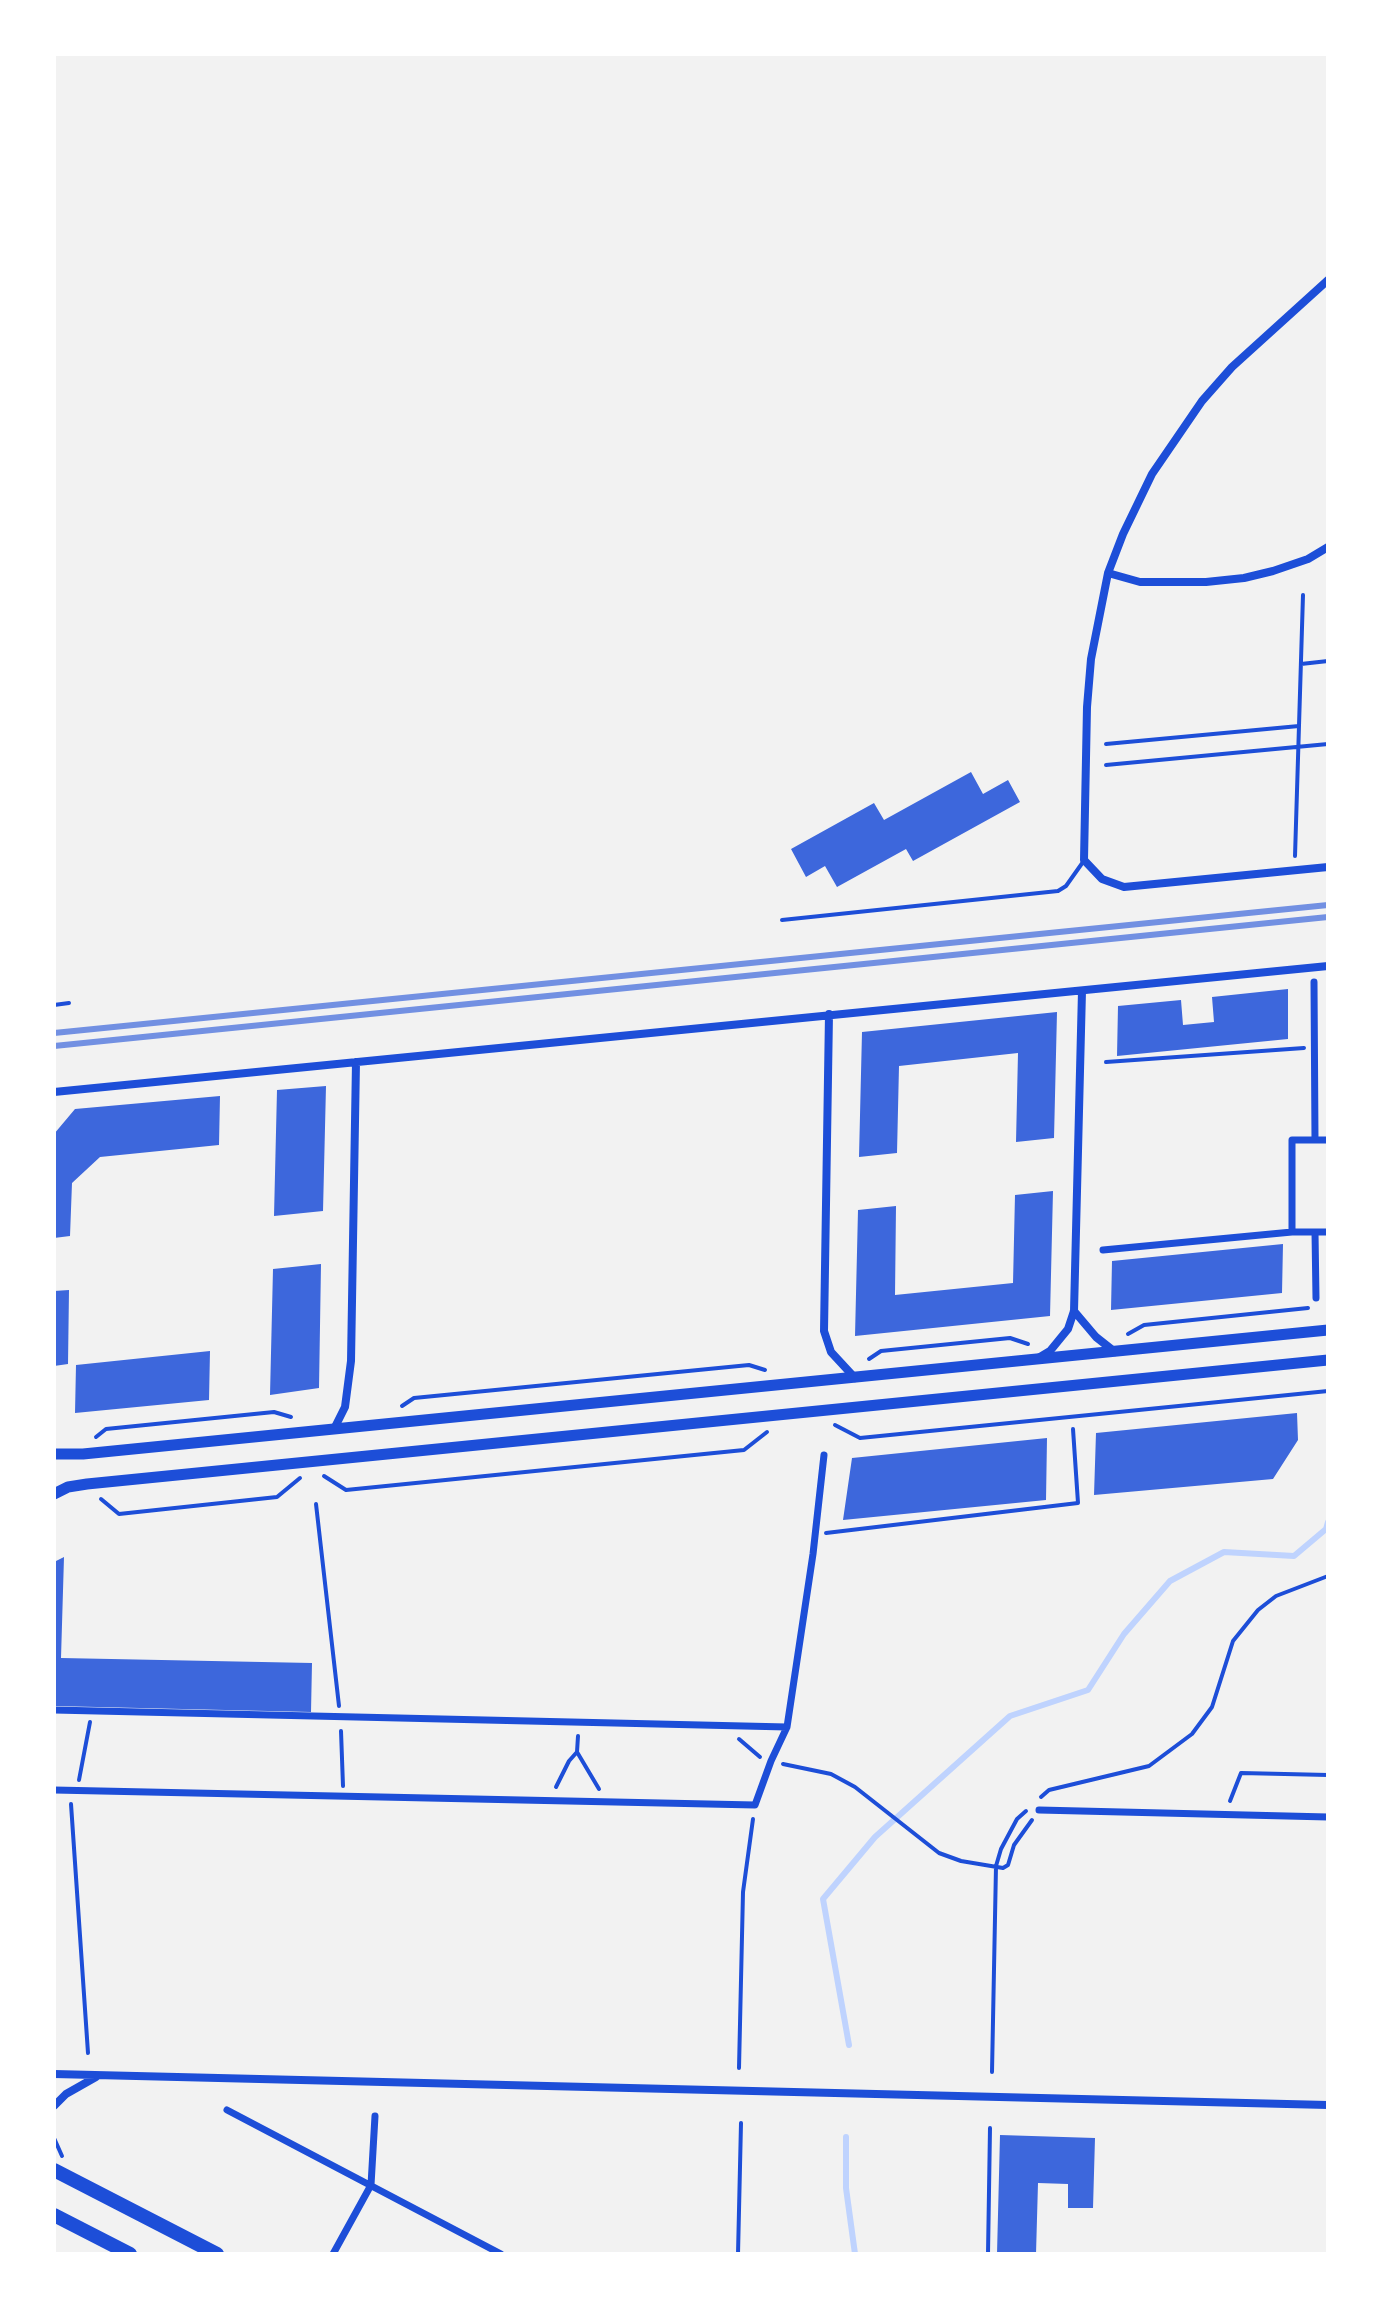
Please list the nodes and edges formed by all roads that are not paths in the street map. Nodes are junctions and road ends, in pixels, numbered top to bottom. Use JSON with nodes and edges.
{"nodes":[{"id":1,"x":1328,"y":280,"type":"edge"},
{"id":2,"x":1328,"y":547,"type":"edge"},
{"id":3,"x":1108,"y":573,"type":"junction"},
{"id":4,"x":1084,"y":860,"type":"junction"},
{"id":5,"x":1328,"y":867,"type":"edge"},
{"id":6,"x":782,"y":920,"type":"dead end"},
{"id":7,"x":1328,"y":966,"type":"edge"},
{"id":8,"x":1314,"y":982,"type":"dead end"},
{"id":9,"x":1082,"y":991,"type":"junction"},
{"id":10,"x":829,"y":1014,"type":"junction"},
{"id":11,"x":356,"y":1062,"type":"junction"},
{"id":12,"x":54,"y":1092,"type":"edge"},
{"id":13,"x":1315,"y":1140,"type":"junction"},
{"id":14,"x":1328,"y":1140,"type":"edge"},
{"id":15,"x":1292,"y":1232,"type":"junction"},
{"id":16,"x":1315,"y":1232,"type":"junction"},
{"id":17,"x":1328,"y":1232,"type":"edge"},
{"id":18,"x":1103,"y":1250,"type":"dead end"},
{"id":19,"x":1316,"y":1298,"type":"dead end"},
{"id":20,"x":1074,"y":1311,"type":"junction"},
{"id":21,"x":1328,"y":1330,"type":"edge"},
{"id":22,"x":1115,"y":1352,"type":"junction"},
{"id":23,"x":1037,"y":1359,"type":"junction"},
{"id":24,"x":1328,"y":1360,"type":"edge"},
{"id":25,"x":855,"y":1378,"type":"junction"},
{"id":26,"x":334,"y":1429,"type":"junction"},
{"id":27,"x":54,"y":1454,"type":"edge"},
{"id":28,"x":824,"y":1455,"type":"dead end"},
{"id":29,"x":54,"y":1494,"type":"edge"},
{"id":30,"x":54,"y":1710,"type":"edge"},
{"id":31,"x":787,"y":1727,"type":"junction"},
{"id":32,"x":54,"y":1790,"type":"edge"},
{"id":33,"x":1039,"y":1810,"type":"road end"},
{"id":34,"x":1328,"y":1817,"type":"edge"},
{"id":35,"x":54,"y":2074,"type":"edge"},
{"id":36,"x":97,"y":2076,"type":"junction"},
{"id":37,"x":1328,"y":2105,"type":"edge"},
{"id":38,"x":54,"y":2106,"type":"edge"},
{"id":39,"x":227,"y":2110,"type":"dead end"},
{"id":40,"x":375,"y":2116,"type":"dead end"},
{"id":41,"x":54,"y":2170,"type":"edge"},
{"id":42,"x":371,"y":2185,"type":"junction"},
{"id":43,"x":54,"y":2215,"type":"edge"},
{"id":44,"x":130,"y":2254,"type":"edge"},
{"id":45,"x":217,"y":2254,"type":"edge"},
{"id":46,"x":333,"y":2254,"type":"edge"},
{"id":47,"x":501,"y":2254,"type":"edge"}],
"edges":[{"from":1,"to":3,"type":"street"},
{"from":2,"to":3,"type":"street"},
{"from":3,"to":4,"type":"street"},
{"from":4,"to":5,"type":"street"},
{"from":4,"to":6,"type":"lane"},
{"from":7,"to":9,"type":"street"},
{"from":8,"to":13,"type":"street"},
{"from":9,"to":10,"type":"street"},
{"from":9,"to":20,"type":"street"},
{"from":10,"to":11,"type":"street"},
{"from":10,"to":25,"type":"street"},
{"from":11,"to":12,"type":"street"},
{"from":11,"to":26,"type":"street"},
{"from":13,"to":14,"type":"street"},
{"from":13,"to":15,"type":"street"},
{"from":15,"to":16,"type":"street"},
{"from":15,"to":18,"type":"street"},
{"from":16,"to":17,"type":"street"},
{"from":16,"to":19,"type":"street"},
{"from":20,"to":22,"type":"street"},
{"from":20,"to":23,"type":"street"},
{"from":21,"to":22,"type":"street"},
{"from":22,"to":23,"type":"street"},
{"from":23,"to":25,"type":"street"},
{"from":24,"to":29,"type":"street"},
{"from":25,"to":26,"type":"street"},
{"from":26,"to":27,"type":"street"},
{"from":28,"to":31,"type":"street"},
{"from":30,"to":31,"type":"street"},
{"from":31,"to":32,"type":"street"},
{"from":33,"to":34,"type":"street"},
{"from":35,"to":36,"type":"street"},
{"from":36,"to":37,"type":"street"},
{"from":36,"to":38,"type":"street"},
{"from":39,"to":42,"type":"street"},
{"from":40,"to":42,"type":"street"},
{"from":41,"to":45,"type":"main road"},
{"from":42,"to":46,"type":"street"},
{"from":42,"to":47,"type":"street"},
{"from":43,"to":44,"type":"main road"}]}
